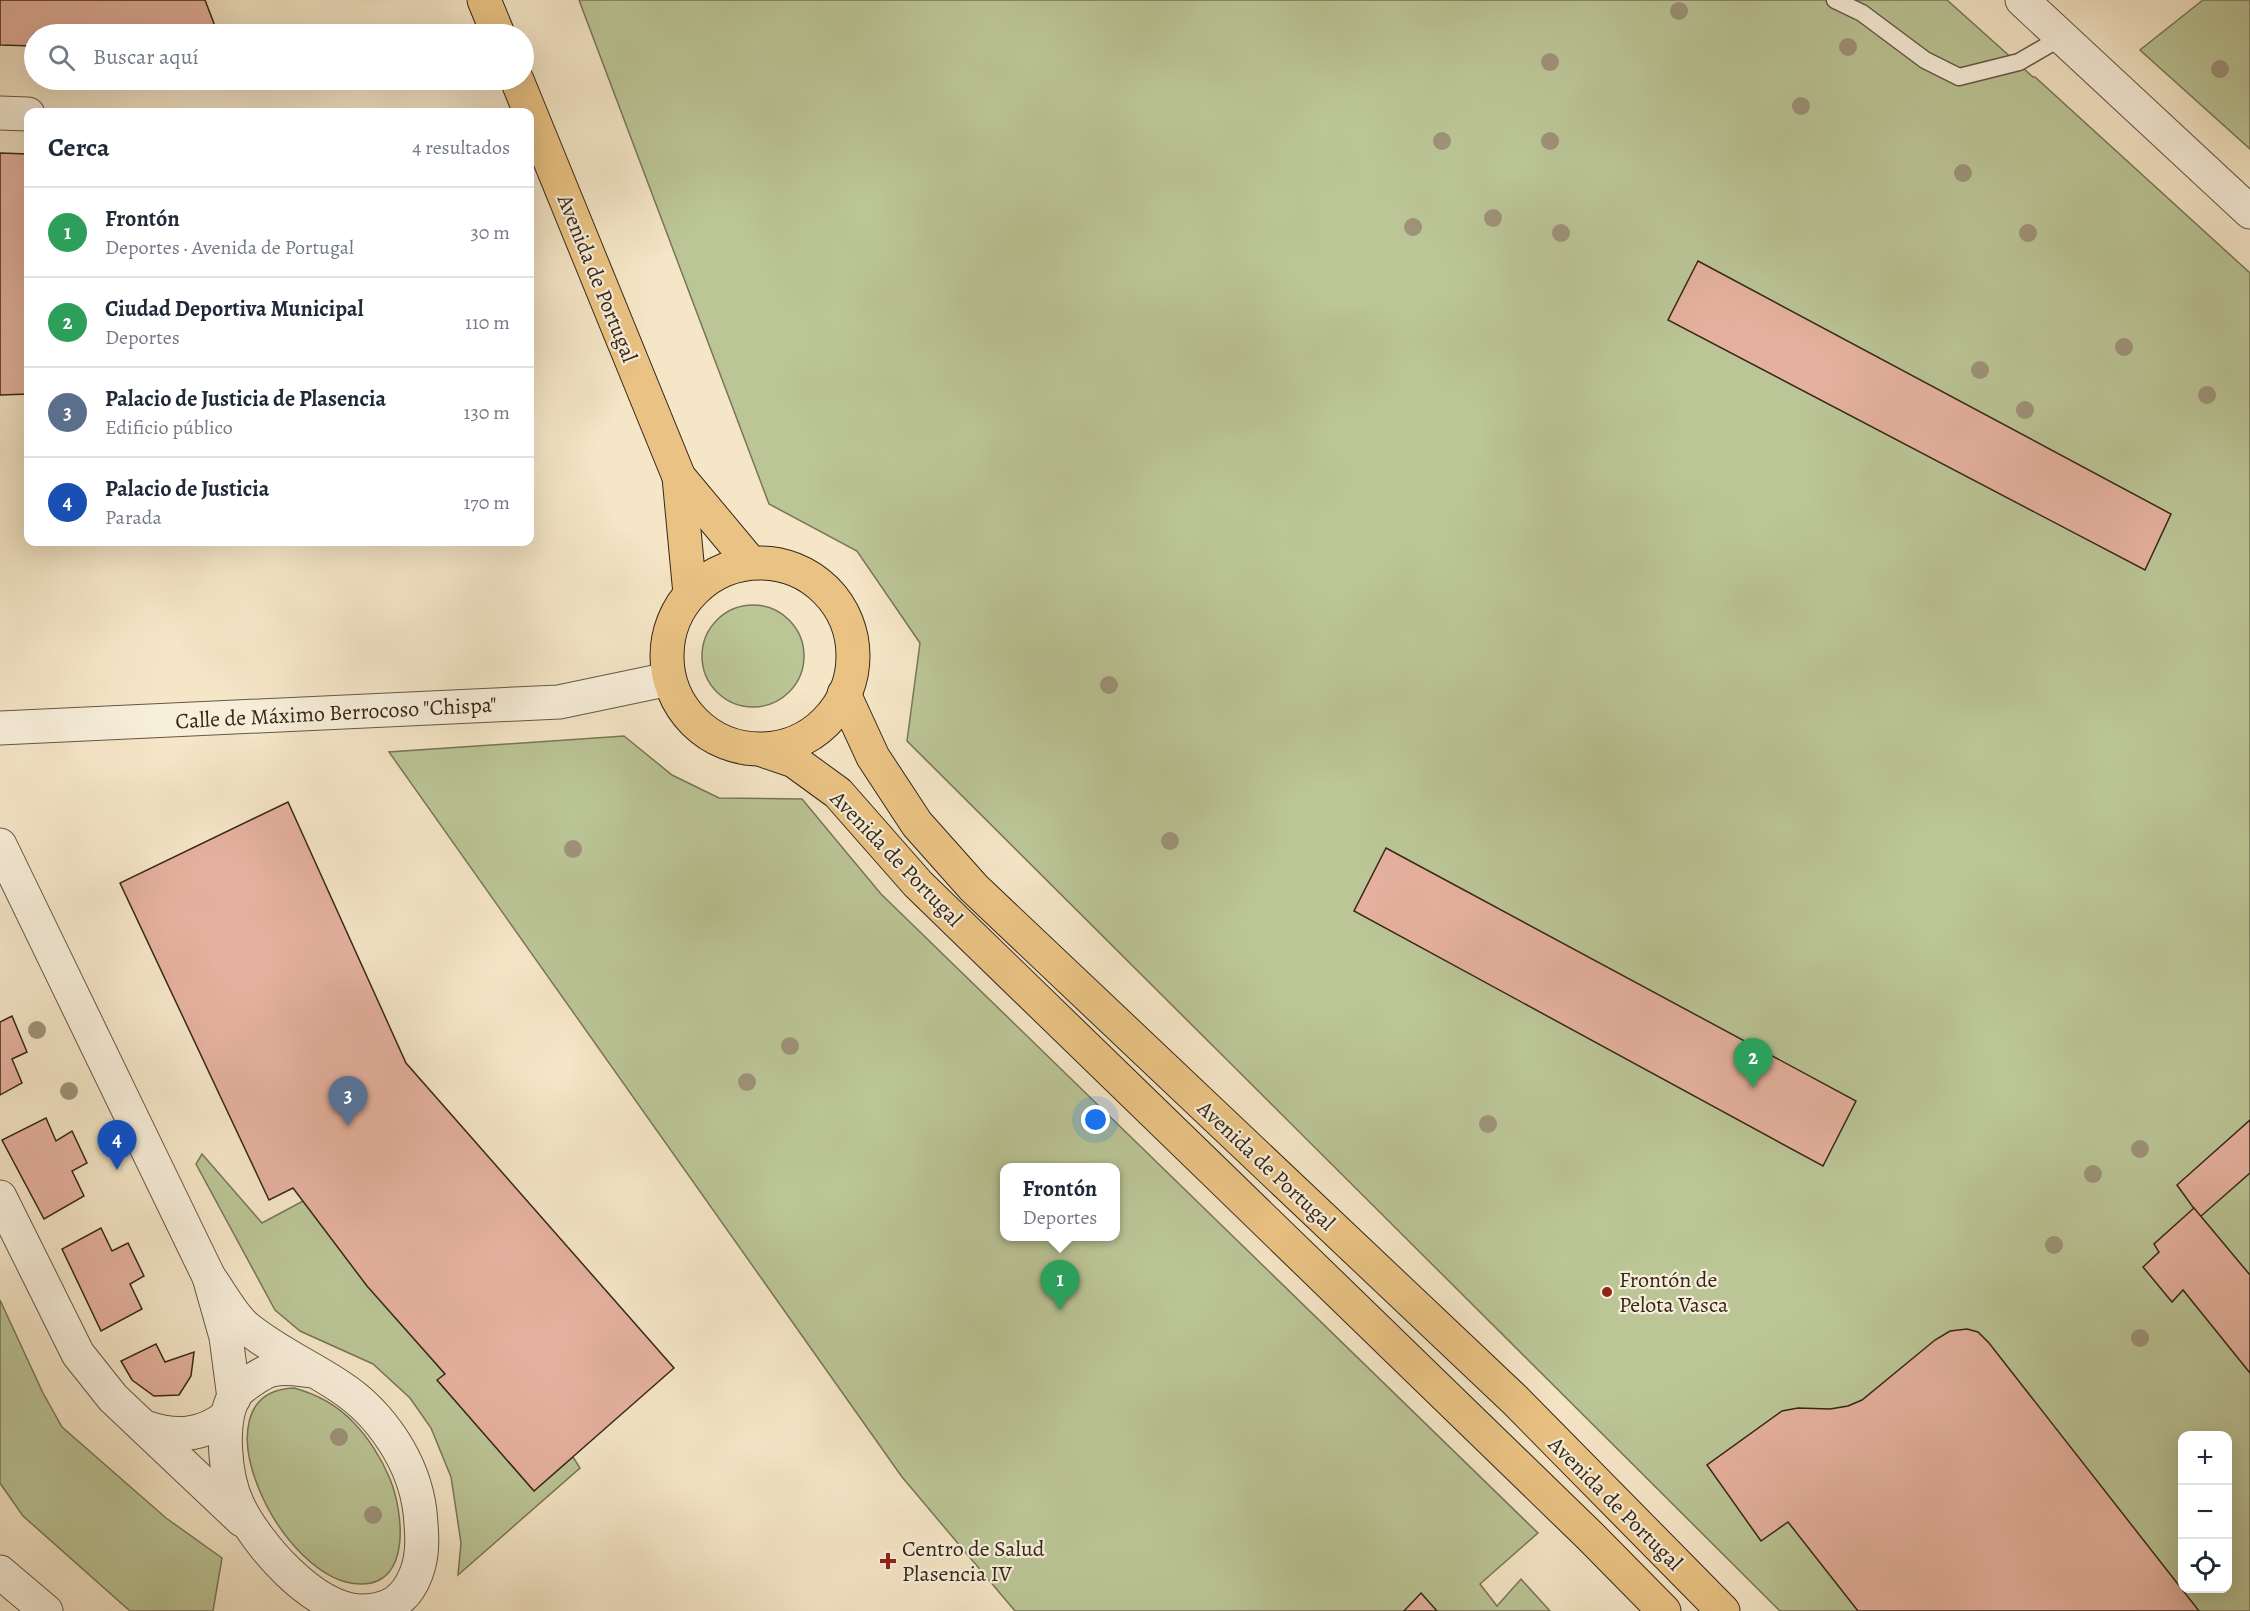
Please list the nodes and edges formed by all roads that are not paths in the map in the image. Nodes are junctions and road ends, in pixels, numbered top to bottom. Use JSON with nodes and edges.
{"nodes":[{"id":1,"x":484,"y":0,"type":"edge"},
{"id":2,"x":1835,"y":0,"type":"edge"},
{"id":3,"x":2022,"y":0,"type":"edge"},
{"id":4,"x":494,"y":24,"type":"edge"},
{"id":5,"x":2062,"y":37,"type":"junction"},
{"id":6,"x":521,"y":90,"type":"edge"},
{"id":7,"x":528,"y":108,"type":"edge"},
{"id":8,"x":0,"y":113,"type":"edge"},
{"id":9,"x":24,"y":114,"type":"edge"},
{"id":10,"x":534,"y":122,"type":"edge"},
{"id":11,"x":2250,"y":212,"type":"edge"},
{"id":12,"x":679,"y":477,"type":"junction"},
{"id":13,"x":750,"y":562,"type":"junction"},
{"id":14,"x":690,"y":594,"type":"junction"},
{"id":15,"x":669,"y":679,"type":"junction"},
{"id":16,"x":844,"y":694,"type":"junction"},
{"id":17,"x":0,"y":728,"type":"edge"},
{"id":18,"x":762,"y":750,"type":"junction"},
{"id":19,"x":0,"y":845,"type":"edge"},
{"id":20,"x":0,"y":1197,"type":"edge"},
{"id":21,"x":209,"y":1277,"type":"junction"},
{"id":22,"x":313,"y":1371,"type":"junction"},
{"id":23,"x":231,"y":1407,"type":"junction"},
{"id":24,"x":145,"y":1427,"type":"junction"},
{"id":25,"x":250,"y":1527,"type":"junction"},
{"id":26,"x":420,"y":1561,"type":"junction"},
{"id":27,"x":0,"y":1572,"type":"edge"},
{"id":28,"x":309,"y":1598,"type":"edge"},
{"id":29,"x":375,"y":1609,"type":"edge"},
{"id":30,"x":46,"y":1611,"type":"edge"},
{"id":31,"x":425,"y":1611,"type":"edge"},
{"id":32,"x":1664,"y":1611,"type":"edge"},
{"id":33,"x":1723,"y":1611,"type":"edge"}],
"edges":[{"from":1,"to":4,"type":"main road"},
{"from":2,"to":5,"type":"lane"},
{"from":3,"to":5,"type":"street"},
{"from":5,"to":11,"type":"street"},
{"from":6,"to":7,"type":"main road","name":"Avenida de Portugal"},
{"from":8,"to":9,"type":"street"},
{"from":10,"to":12,"type":"main road","name":"Avenida de Portugal"},
{"from":12,"to":13,"type":"main road","name":"Avenida de Portugal"},
{"from":12,"to":14,"type":"main road","name":"Avenida de Portugal"},
{"from":13,"to":14,"type":"main road"},
{"from":13,"to":16,"type":"main road"},
{"from":14,"to":15,"type":"main road"},
{"from":15,"to":17,"type":"street","name":"Calle de Máximo Berrocoso \"Chispa\""},
{"from":15,"to":18,"type":"main road"},
{"from":16,"to":18,"type":"main road"},
{"from":16,"to":33,"type":"main road","name":"Avenida de Portugal"},
{"from":18,"to":32,"type":"main road","name":"Avenida de Portugal"},
{"from":19,"to":21,"type":"street"},
{"from":20,"to":24,"type":"street"},
{"from":21,"to":22,"type":"street"},
{"from":21,"to":23,"type":"street"},
{"from":22,"to":23,"type":"street"},
{"from":22,"to":26,"type":"street"},
{"from":23,"to":24,"type":"street"},
{"from":23,"to":25,"type":"street"},
{"from":24,"to":25,"type":"street"},
{"from":25,"to":28,"type":"street"},
{"from":26,"to":29,"type":"street"},
{"from":26,"to":31,"type":"street"},
{"from":27,"to":30,"type":"street"},
{"from":28,"to":29,"type":"street"}]}
